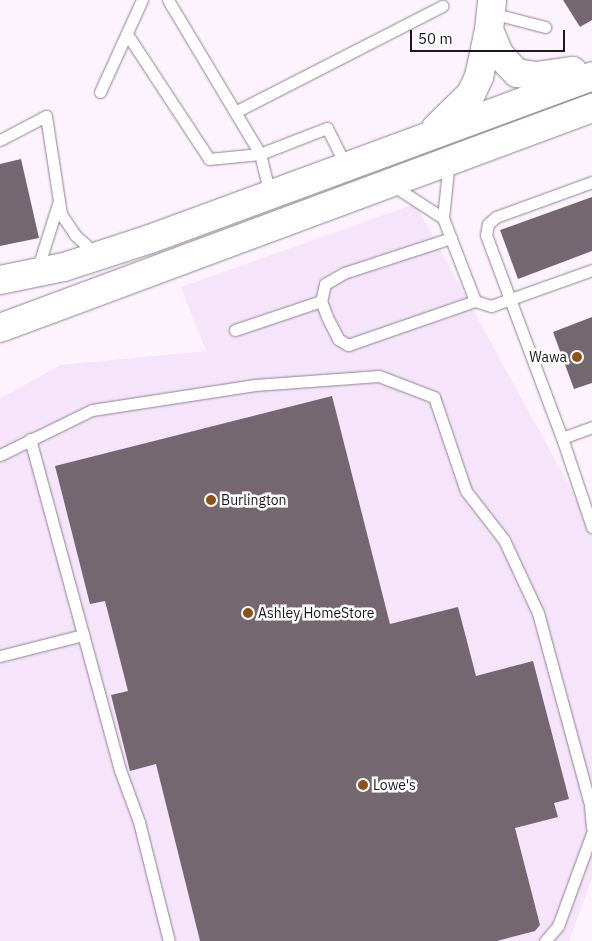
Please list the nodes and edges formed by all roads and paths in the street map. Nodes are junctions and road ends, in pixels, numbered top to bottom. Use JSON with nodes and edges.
{"nodes":[{"id":1,"x":142,"y":0,"type":"edge"},
{"id":2,"x":168,"y":0,"type":"edge"},
{"id":3,"x":442,"y":6,"type":"dead end"},
{"id":4,"x":490,"y":14,"type":"edge"},
{"id":5,"x":545,"y":27,"type":"dead end"},
{"id":6,"x":126,"y":34,"type":"junction"},
{"id":7,"x":592,"y":68,"type":"edge"},
{"id":8,"x":592,"y":76,"type":"edge"},
{"id":9,"x":100,"y":92,"type":"dead end"},
{"id":10,"x":592,"y":108,"type":"edge"},
{"id":11,"x":235,"y":112,"type":"junction"},
{"id":12,"x":426,"y":137,"type":"junction"},
{"id":13,"x":0,"y":140,"type":"edge"},
{"id":14,"x":260,"y":154,"type":"junction"},
{"id":15,"x":449,"y":161,"type":"junction"},
{"id":16,"x":346,"y":166,"type":"junction"},
{"id":17,"x":592,"y":182,"type":"edge"},
{"id":18,"x":388,"y":183,"type":"junction"},
{"id":19,"x":270,"y":194,"type":"junction"},
{"id":20,"x":59,"y":203,"type":"junction"},
{"id":21,"x":443,"y":218,"type":"junction"},
{"id":22,"x":451,"y":238,"type":"junction"},
{"id":23,"x":99,"y":256,"type":"junction"},
{"id":24,"x":592,"y":270,"type":"edge"},
{"id":25,"x":29,"y":274,"type":"junction"},
{"id":26,"x":0,"y":280,"type":"edge"},
{"id":27,"x":511,"y":299,"type":"junction"},
{"id":28,"x":321,"y":301,"type":"junction"},
{"id":29,"x":475,"y":301,"type":"junction"},
{"id":30,"x":0,"y":328,"type":"edge"},
{"id":31,"x":235,"y":330,"type":"dead end"},
{"id":32,"x":592,"y":427,"type":"edge"},
{"id":33,"x":562,"y":438,"type":"junction"},
{"id":34,"x":30,"y":439,"type":"junction"},
{"id":35,"x":0,"y":455,"type":"edge"},
{"id":36,"x":586,"y":492,"type":"edge"},
{"id":37,"x":592,"y":527,"type":"edge"},
{"id":38,"x":83,"y":635,"type":"junction"},
{"id":39,"x":0,"y":656,"type":"edge"},
{"id":40,"x":592,"y":827,"type":"edge"},
{"id":41,"x":592,"y":833,"type":"edge"},
{"id":42,"x":170,"y":941,"type":"edge"},
{"id":43,"x":545,"y":941,"type":"edge"}],
"edges":[{"from":1,"to":6,"type":"lane"},
{"from":2,"to":11,"type":"lane"},
{"from":3,"to":11,"type":"lane"},
{"from":4,"to":5,"type":"lane"},
{"from":4,"to":7,"type":"highway"},
{"from":4,"to":12,"type":"highway"},
{"from":6,"to":9,"type":"lane"},
{"from":6,"to":14,"type":"lane"},
{"from":8,"to":12,"type":"highway"},
{"from":10,"to":15,"type":"highway"},
{"from":11,"to":14,"type":"lane"},
{"from":12,"to":16,"type":"highway"},
{"from":13,"to":20,"type":"lane"},
{"from":14,"to":16,"type":"lane"},
{"from":14,"to":19,"type":"lane"},
{"from":15,"to":18,"type":"highway"},
{"from":15,"to":21,"type":"lane"},
{"from":16,"to":19,"type":"highway"},
{"from":17,"to":27,"type":"lane"},
{"from":18,"to":21,"type":"lane"},
{"from":18,"to":30,"type":"highway"},
{"from":19,"to":23,"type":"highway"},
{"from":20,"to":23,"type":"lane"},
{"from":20,"to":25,"type":"lane"},
{"from":21,"to":22,"type":"lane"},
{"from":22,"to":28,"type":"lane"},
{"from":22,"to":29,"type":"lane"},
{"from":23,"to":25,"type":"highway"},
{"from":24,"to":27,"type":"lane"},
{"from":25,"to":26,"type":"highway"},
{"from":27,"to":29,"type":"lane"},
{"from":27,"to":33,"type":"lane"},
{"from":28,"to":29,"type":"lane"},
{"from":28,"to":31,"type":"lane"},
{"from":32,"to":33,"type":"lane"},
{"from":33,"to":36,"type":"lane"},
{"from":34,"to":35,"type":"lane"},
{"from":34,"to":38,"type":"lane"},
{"from":34,"to":40,"type":"lane"},
{"from":36,"to":37,"type":"lane"},
{"from":38,"to":39,"type":"lane"},
{"from":38,"to":42,"type":"lane"},
{"from":41,"to":43,"type":"lane"}]}
